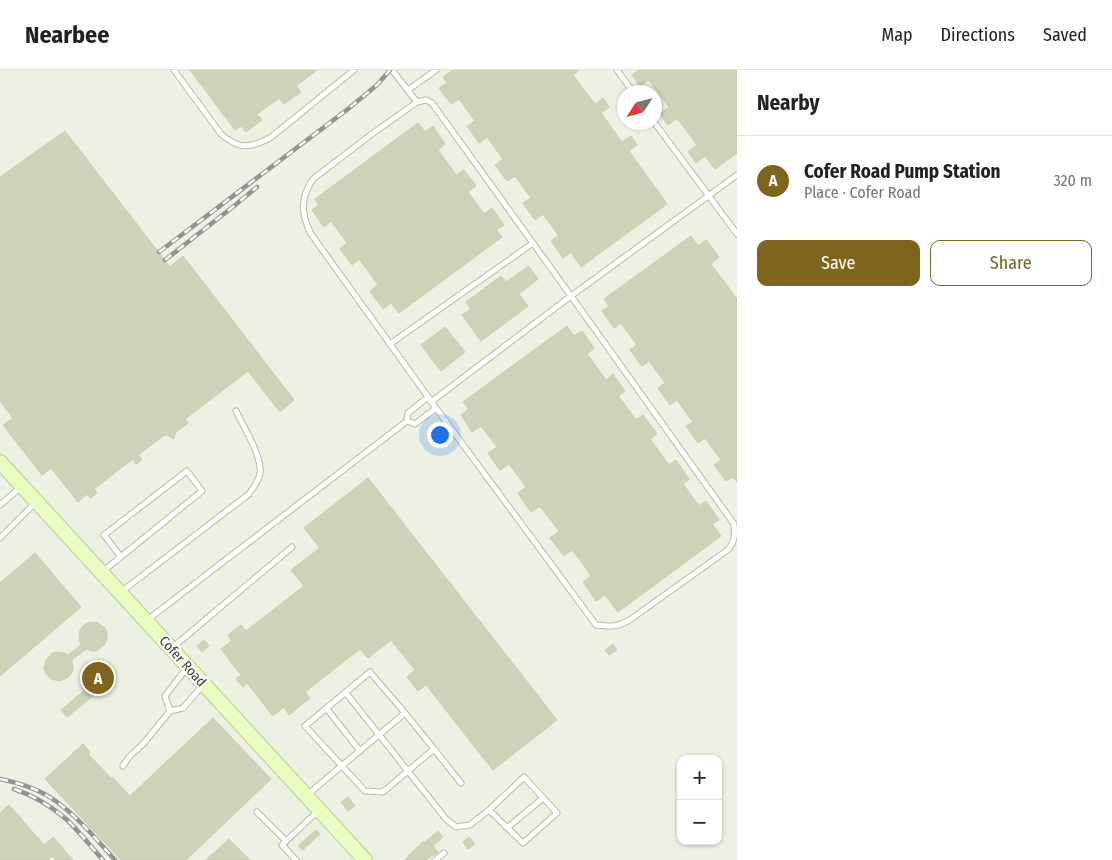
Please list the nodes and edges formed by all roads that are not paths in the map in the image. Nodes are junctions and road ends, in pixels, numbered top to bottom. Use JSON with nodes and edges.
{"nodes":[{"id":1,"x":174,"y":70,"type":"edge"},
{"id":2,"x":354,"y":70,"type":"edge"},
{"id":3,"x":392,"y":70,"type":"edge"},
{"id":4,"x":436,"y":70,"type":"edge"},
{"id":5,"x":616,"y":70,"type":"edge"},
{"id":6,"x":628,"y":85,"type":"edge"},
{"id":7,"x":408,"y":90,"type":"junction"},
{"id":8,"x":417,"y":102,"type":"junction"},
{"id":9,"x":660,"y":130,"type":"edge"},
{"id":10,"x":737,"y":175,"type":"edge"},
{"id":11,"x":709,"y":196,"type":"junction"},
{"id":12,"x":737,"y":234,"type":"edge"},
{"id":13,"x":534,"y":243,"type":"junction"},
{"id":14,"x":571,"y":296,"type":"junction"},
{"id":15,"x":390,"y":344,"type":"junction"},
{"id":16,"x":430,"y":400,"type":"junction"},
{"id":17,"x":436,"y":408,"type":"junction"},
{"id":18,"x":236,"y":411,"type":"dead end"},
{"id":19,"x":407,"y":421,"type":"junction"},
{"id":20,"x":0,"y":462,"type":"edge"},
{"id":21,"x":22,"y":486,"type":"junction"},
{"id":22,"x":37,"y":502,"type":"junction"},
{"id":23,"x":0,"y":506,"type":"edge"},
{"id":24,"x":736,"y":526,"type":"edge"},
{"id":25,"x":0,"y":538,"type":"edge"},
{"id":26,"x":292,"y":547,"type":"dead end"},
{"id":27,"x":121,"y":557,"type":"junction"},
{"id":28,"x":102,"y":572,"type":"junction"},
{"id":29,"x":121,"y":593,"type":"junction"},
{"id":30,"x":146,"y":620,"type":"junction"},
{"id":31,"x":172,"y":648,"type":"junction"},
{"id":32,"x":188,"y":666,"type":"junction"},
{"id":33,"x":204,"y":684,"type":"junction"},
{"id":34,"x":346,"y":693,"type":"junction"},
{"id":35,"x":327,"y":709,"type":"junction"},
{"id":36,"x":170,"y":711,"type":"junction"},
{"id":37,"x":405,"y":713,"type":"junction"},
{"id":38,"x":379,"y":735,"type":"junction"},
{"id":39,"x":434,"y":749,"type":"junction"},
{"id":40,"x":360,"y":751,"type":"junction"},
{"id":41,"x":123,"y":766,"type":"dead end"},
{"id":42,"x":341,"y":766,"type":"junction"},
{"id":43,"x":408,"y":771,"type":"junction"},
{"id":44,"x":461,"y":782,"type":"dead end"},
{"id":45,"x":306,"y":796,"type":"junction"},
{"id":46,"x":543,"y":798,"type":"junction"},
{"id":47,"x":319,"y":810,"type":"junction"},
{"id":48,"x":490,"y":810,"type":"junction"},
{"id":49,"x":257,"y":812,"type":"dead end"},
{"id":50,"x":507,"y":828,"type":"junction"},
{"id":51,"x":286,"y":841,"type":"junction"},
{"id":52,"x":444,"y":853,"type":"dead end"},
{"id":53,"x":296,"y":860,"type":"edge"},
{"id":54,"x":365,"y":860,"type":"edge"},
{"id":55,"x":436,"y":860,"type":"edge"}],
"edges":[{"from":1,"to":2,"type":"lane"},
{"from":3,"to":7,"type":"lane"},
{"from":4,"to":7,"type":"lane"},
{"from":5,"to":6,"type":"lane"},
{"from":7,"to":8,"type":"lane"},
{"from":8,"to":13,"type":"lane"},
{"from":8,"to":15,"type":"lane"},
{"from":9,"to":11,"type":"lane"},
{"from":10,"to":11,"type":"lane"},
{"from":11,"to":12,"type":"lane"},
{"from":11,"to":14,"type":"lane"},
{"from":13,"to":14,"type":"lane"},
{"from":13,"to":15,"type":"lane"},
{"from":14,"to":16,"type":"lane"},
{"from":14,"to":24,"type":"lane"},
{"from":15,"to":16,"type":"lane"},
{"from":16,"to":17,"type":"lane"},
{"from":16,"to":19,"type":"lane"},
{"from":17,"to":19,"type":"lane"},
{"from":17,"to":24,"type":"lane"},
{"from":18,"to":29,"type":"lane"},
{"from":19,"to":30,"type":"lane"},
{"from":20,"to":21,"type":"street","name":"Cofer Road"},
{"from":21,"to":22,"type":"street","name":"Cofer Road"},
{"from":21,"to":23,"type":"lane"},
{"from":22,"to":25,"type":"lane"},
{"from":22,"to":28,"type":"street","name":"Cofer Road"},
{"from":26,"to":31,"type":"lane"},
{"from":27,"to":27,"type":"lane"},
{"from":27,"to":28,"type":"lane"},
{"from":28,"to":29,"type":"street","name":"Cofer Road"},
{"from":29,"to":30,"type":"street","name":"Cofer Road"},
{"from":30,"to":31,"type":"street","name":"Cofer Road"},
{"from":31,"to":32,"type":"street","name":"Cofer Road"},
{"from":32,"to":33,"type":"street","name":"Cofer Road"},
{"from":32,"to":36,"type":"lane"},
{"from":33,"to":36,"type":"lane"},
{"from":33,"to":45,"type":"street","name":"Cofer Road"},
{"from":34,"to":35,"type":"lane"},
{"from":34,"to":37,"type":"lane"},
{"from":34,"to":38,"type":"lane"},
{"from":35,"to":40,"type":"lane"},
{"from":35,"to":42,"type":"lane"},
{"from":36,"to":41,"type":"lane"},
{"from":37,"to":38,"type":"lane"},
{"from":37,"to":39,"type":"lane"},
{"from":38,"to":40,"type":"lane"},
{"from":38,"to":43,"type":"lane"},
{"from":39,"to":43,"type":"lane"},
{"from":39,"to":44,"type":"lane"},
{"from":40,"to":42,"type":"lane"},
{"from":42,"to":43,"type":"lane"},
{"from":42,"to":45,"type":"lane"},
{"from":43,"to":48,"type":"lane"},
{"from":45,"to":47,"type":"street","name":"Cofer Road"},
{"from":46,"to":48,"type":"lane"},
{"from":46,"to":50,"type":"lane"},
{"from":46,"to":50,"type":"lane"},
{"from":47,"to":51,"type":"lane"},
{"from":47,"to":54,"type":"street","name":"Cofer Road"},
{"from":48,"to":50,"type":"lane"},
{"from":49,"to":51,"type":"lane"},
{"from":51,"to":53,"type":"lane"},
{"from":52,"to":55,"type":"lane"}]}
